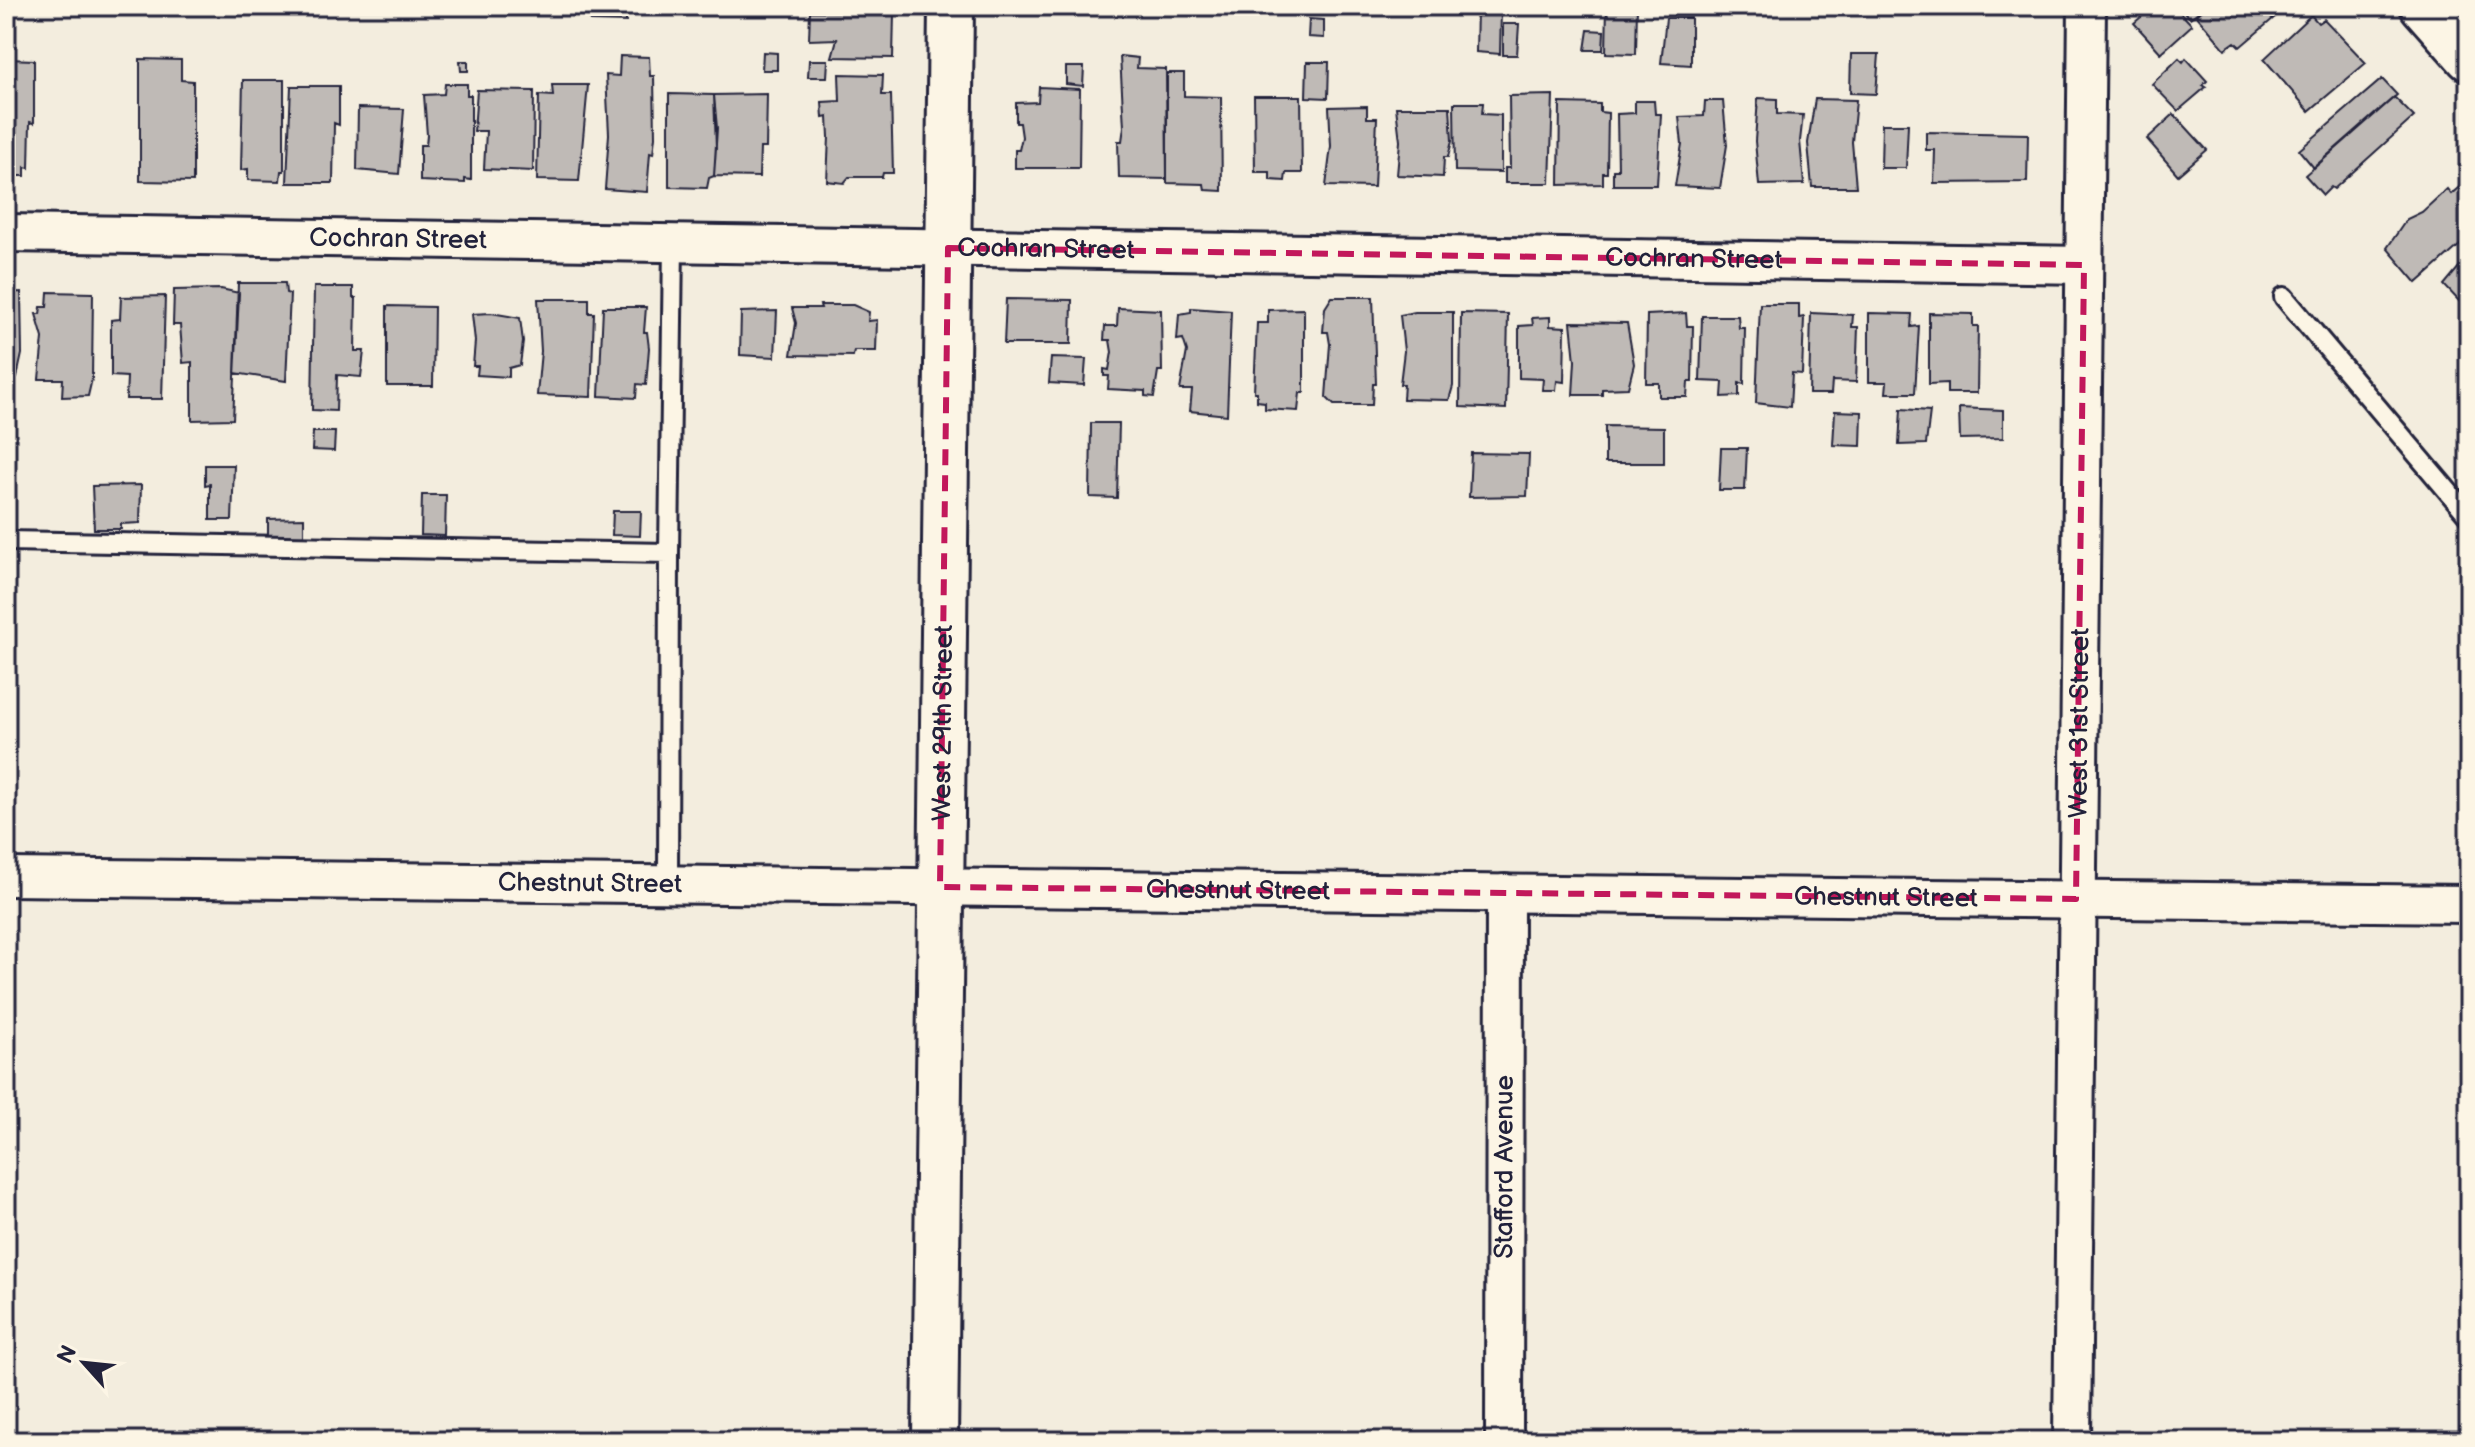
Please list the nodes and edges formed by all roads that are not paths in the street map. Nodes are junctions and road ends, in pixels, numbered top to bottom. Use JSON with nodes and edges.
{"nodes":[{"id":1,"x":951,"y":6,"type":"edge"},
{"id":2,"x":2087,"y":6,"type":"edge"},
{"id":3,"x":2437,"y":10,"type":"edge"},
{"id":4,"x":2469,"y":58,"type":"edge"},
{"id":5,"x":6,"y":233,"type":"edge"},
{"id":6,"x":673,"y":244,"type":"junction"},
{"id":7,"x":948,"y":248,"type":"junction"},
{"id":8,"x":2084,"y":265,"type":"junction"},
{"id":9,"x":2284,"y":297,"type":"dead end"},
{"id":10,"x":2469,"y":516,"type":"edge"},
{"id":11,"x":6,"y":541,"type":"edge"},
{"id":12,"x":669,"y":553,"type":"junction"},
{"id":13,"x":6,"y":877,"type":"edge"},
{"id":14,"x":668,"y":884,"type":"junction"},
{"id":15,"x":940,"y":887,"type":"junction"},
{"id":16,"x":1505,"y":893,"type":"junction"},
{"id":17,"x":2076,"y":899,"type":"junction"},
{"id":18,"x":2469,"y":904,"type":"edge"},
{"id":19,"x":935,"y":1441,"type":"edge"},
{"id":20,"x":1504,"y":1441,"type":"edge"},
{"id":21,"x":2072,"y":1441,"type":"edge"}],
"edges":[{"from":1,"to":7,"type":"street","name":"West 29th Street"},
{"from":2,"to":8,"type":"street","name":"West 31st Street"},
{"from":3,"to":4,"type":"street"},
{"from":5,"to":6,"type":"street","name":"Cochran Street"},
{"from":6,"to":7,"type":"street","name":"Cochran Street"},
{"from":6,"to":12,"type":"lane"},
{"from":7,"to":8,"type":"street","name":"Cochran Street"},
{"from":7,"to":15,"type":"street","name":"West 29th Street"},
{"from":8,"to":17,"type":"street","name":"West 31st Street"},
{"from":9,"to":10,"type":"lane"},
{"from":11,"to":12,"type":"lane"},
{"from":12,"to":14,"type":"lane"},
{"from":13,"to":14,"type":"street","name":"Chestnut Street"},
{"from":14,"to":15,"type":"street","name":"Chestnut Street"},
{"from":15,"to":16,"type":"street","name":"Chestnut Street"},
{"from":15,"to":19,"type":"street","name":"West 29th Street"},
{"from":16,"to":17,"type":"street","name":"Chestnut Street"},
{"from":16,"to":20,"type":"street","name":"Stafford Avenue"},
{"from":17,"to":18,"type":"street","name":"Chestnut Street"},
{"from":17,"to":21,"type":"street","name":"West 31st Street"}]}
